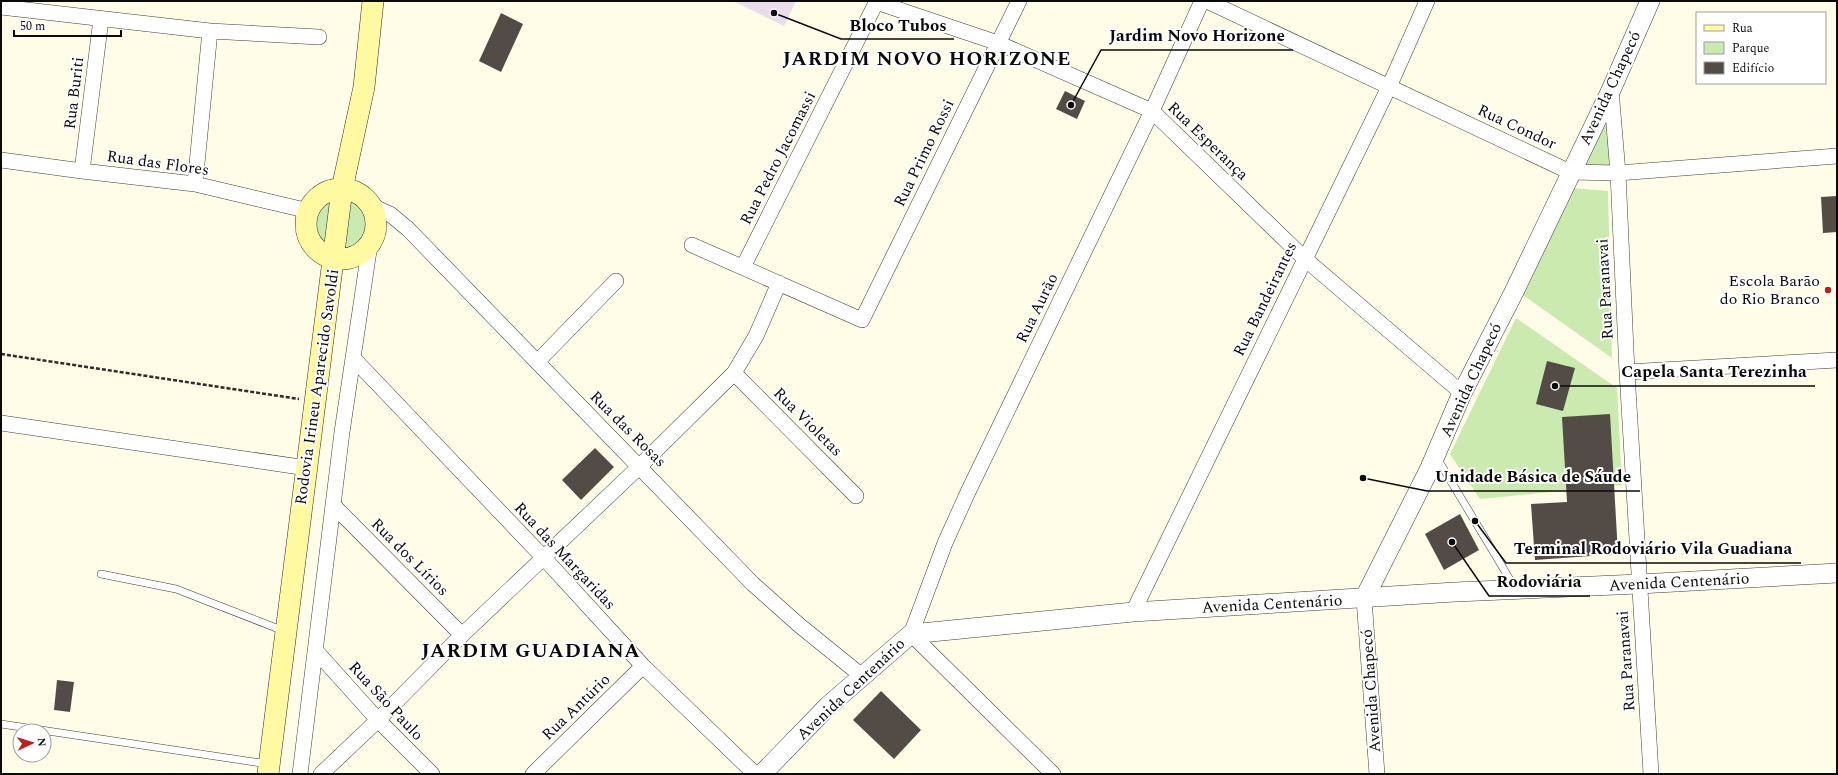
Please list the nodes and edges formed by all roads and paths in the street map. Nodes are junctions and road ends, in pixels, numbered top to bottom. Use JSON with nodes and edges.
{"nodes":[{"id":1,"x":373,"y":1,"type":"edge"},
{"id":2,"x":1019,"y":1,"type":"edge"},
{"id":3,"x":1202,"y":1,"type":"edge"},
{"id":4,"x":1207,"y":1,"type":"edge"},
{"id":5,"x":1427,"y":1,"type":"edge"},
{"id":6,"x":1650,"y":1,"type":"edge"},
{"id":7,"x":876,"y":2,"type":"edge"},
{"id":8,"x":1,"y":7,"type":"edge"},
{"id":9,"x":101,"y":19,"type":"junction"},
{"id":10,"x":210,"y":31,"type":"junction"},
{"id":11,"x":319,"y":37,"type":"dead end"},
{"id":12,"x":998,"y":43,"type":"junction"},
{"id":13,"x":1389,"y":87,"type":"junction"},
{"id":14,"x":1611,"y":90,"type":"junction"},
{"id":15,"x":1152,"y":111,"type":"junction"},
{"id":16,"x":1837,"y":156,"type":"edge"},
{"id":17,"x":1,"y":160,"type":"edge"},
{"id":18,"x":82,"y":171,"type":"junction"},
{"id":19,"x":1570,"y":172,"type":"junction"},
{"id":20,"x":1618,"y":173,"type":"junction"},
{"id":21,"x":195,"y":184,"type":"junction"},
{"id":22,"x":342,"y":189,"type":"junction"},
{"id":23,"x":370,"y":204,"type":"junction"},
{"id":24,"x":309,"y":211,"type":"junction"},
{"id":25,"x":370,"y":244,"type":"junction"},
{"id":26,"x":692,"y":245,"type":"dead end"},
{"id":27,"x":334,"y":258,"type":"junction"},
{"id":28,"x":1305,"y":259,"type":"junction"},
{"id":29,"x":743,"y":267,"type":"junction"},
{"id":30,"x":616,"y":281,"type":"dead end"},
{"id":31,"x":779,"y":283,"type":"junction"},
{"id":32,"x":1,"y":354,"type":"edge"},
{"id":33,"x":353,"y":358,"type":"junction"},
{"id":34,"x":1837,"y":360,"type":"edge"},
{"id":35,"x":537,"y":362,"type":"junction"},
{"id":36,"x":1627,"y":372,"type":"junction"},
{"id":37,"x":734,"y":373,"type":"junction"},
{"id":38,"x":1462,"y":393,"type":"junction"},
{"id":39,"x":315,"y":401,"type":"junction"},
{"id":40,"x":1,"y":423,"type":"edge"},
{"id":41,"x":1436,"y":455,"type":"junction"},
{"id":42,"x":640,"y":466,"type":"junction"},
{"id":43,"x":307,"y":468,"type":"junction"},
{"id":44,"x":856,"y":496,"type":"dead end"},
{"id":45,"x":333,"y":505,"type":"junction"},
{"id":46,"x":544,"y":558,"type":"junction"},
{"id":47,"x":1837,"y":572,"type":"edge"},
{"id":48,"x":101,"y":574,"type":"dead end"},
{"id":49,"x":1639,"y":584,"type":"junction"},
{"id":50,"x":1516,"y":590,"type":"junction"},
{"id":51,"x":1364,"y":598,"type":"junction"},
{"id":52,"x":1133,"y":612,"type":"junction"},
{"id":53,"x":286,"y":632,"type":"junction"},
{"id":54,"x":911,"y":634,"type":"junction"},
{"id":55,"x":462,"y":635,"type":"junction"},
{"id":56,"x":316,"y":651,"type":"junction"},
{"id":57,"x":643,"y":666,"type":"junction"},
{"id":58,"x":862,"y":676,"type":"junction"},
{"id":59,"x":378,"y":720,"type":"junction"},
{"id":60,"x":1,"y":724,"type":"edge"},
{"id":61,"x":269,"y":769,"type":"edge"},
{"id":62,"x":300,"y":774,"type":"edge"},
{"id":63,"x":321,"y":774,"type":"edge"},
{"id":64,"x":432,"y":774,"type":"edge"},
{"id":65,"x":533,"y":774,"type":"edge"},
{"id":66,"x":755,"y":774,"type":"edge"},
{"id":67,"x":762,"y":774,"type":"edge"},
{"id":68,"x":1053,"y":774,"type":"edge"},
{"id":69,"x":1377,"y":774,"type":"edge"},
{"id":70,"x":1651,"y":774,"type":"edge"}],
"edges":[{"from":1,"to":22,"type":"main road","name":"Rodovia Irineu Aparecido Savoldi"},
{"from":2,"to":12,"type":"street","name":"Rua Primo Rossi"},
{"from":3,"to":15,"type":"street","name":"Rua Aurão"},
{"from":4,"to":13,"type":"street","name":"Rua Condor"},
{"from":5,"to":13,"type":"street","name":"Rua Bandeirantes"},
{"from":6,"to":14,"type":"street","name":"Avenida Chapecó"},
{"from":7,"to":12,"type":"street","name":"Rua Esperança"},
{"from":7,"to":29,"type":"street","name":"Rua Pedro Jacomassi"},
{"from":8,"to":9,"type":"street"},
{"from":9,"to":10,"type":"street"},
{"from":9,"to":18,"type":"street","name":"Rua Buriti"},
{"from":10,"to":11,"type":"street"},
{"from":10,"to":21,"type":"street"},
{"from":12,"to":15,"type":"street","name":"Rua Esperança"},
{"from":12,"to":31,"type":"street","name":"Rua Primo Rossi"},
{"from":13,"to":19,"type":"street","name":"Rua Condor"},
{"from":13,"to":28,"type":"street","name":"Rua Bandeirantes"},
{"from":14,"to":19,"type":"street","name":"Avenida Chapecó"},
{"from":14,"to":20,"type":"street","name":"Rua Paranavai"},
{"from":15,"to":28,"type":"street","name":"Rua Esperança"},
{"from":15,"to":54,"type":"street","name":"Rua Aurão"},
{"from":16,"to":20,"type":"street","name":"Rua Condor"},
{"from":17,"to":18,"type":"street","name":"Rua das Flores"},
{"from":18,"to":21,"type":"street","name":"Rua das Flores"},
{"from":19,"to":20,"type":"street","name":"Rua Condor"},
{"from":19,"to":38,"type":"street","name":"Avenida Chapecó"},
{"from":20,"to":36,"type":"street","name":"Rua Paranavai"},
{"from":21,"to":24,"type":"street","name":"Rua das Flores"},
{"from":22,"to":23,"type":"main road"},
{"from":22,"to":24,"type":"main road"},
{"from":22,"to":27,"type":"main road","name":"Rodovia Irineu Aparecido Savoldi"},
{"from":23,"to":25,"type":"main road"},
{"from":23,"to":35,"type":"street","name":"Rua das Rosas"},
{"from":24,"to":27,"type":"main road"},
{"from":25,"to":27,"type":"main road"},
{"from":25,"to":33,"type":"street"},
{"from":26,"to":29,"type":"street"},
{"from":27,"to":39,"type":"main road","name":"Rodovia Irineu Aparecido Savoldi"},
{"from":28,"to":38,"type":"street","name":"Rua Esperança"},
{"from":28,"to":52,"type":"street","name":"Rua Bandeirantes"},
{"from":29,"to":31,"type":"street"},
{"from":30,"to":35,"type":"street"},
{"from":31,"to":37,"type":"street"},
{"from":32,"to":39,"type":"path"},
{"from":33,"to":45,"type":"street"},
{"from":33,"to":46,"type":"street","name":"Rua das Margaridas"},
{"from":34,"to":36,"type":"street"},
{"from":35,"to":42,"type":"street","name":"Rua das Rosas"},
{"from":36,"to":49,"type":"street","name":"Rua Paranavai"},
{"from":37,"to":42,"type":"street"},
{"from":37,"to":44,"type":"street","name":"Rua Violetas"},
{"from":38,"to":41,"type":"street","name":"Avenida Chapecó"},
{"from":39,"to":43,"type":"main road","name":"Rodovia Irineu Aparecido Savoldi"},
{"from":40,"to":43,"type":"street"},
{"from":41,"to":50,"type":"lane"},
{"from":41,"to":51,"type":"street","name":"Avenida Chapecó"},
{"from":42,"to":46,"type":"street"},
{"from":42,"to":58,"type":"street","name":"Rua das Rosas"},
{"from":43,"to":53,"type":"main road","name":"Rodovia Irineu Aparecido Savoldi"},
{"from":45,"to":55,"type":"street","name":"Rua dos Lírios"},
{"from":45,"to":56,"type":"street"},
{"from":46,"to":55,"type":"street"},
{"from":46,"to":57,"type":"street","name":"Rua das Margaridas"},
{"from":47,"to":49,"type":"street","name":"Avenida Centenário"},
{"from":48,"to":53,"type":"lane"},
{"from":49,"to":50,"type":"street","name":"Avenida Centenário"},
{"from":49,"to":70,"type":"street","name":"Rua Paranavai"},
{"from":50,"to":51,"type":"street","name":"Avenida Centenário"},
{"from":51,"to":52,"type":"street","name":"Avenida Centenário"},
{"from":51,"to":69,"type":"street","name":"Avenida Chapecó"},
{"from":52,"to":54,"type":"street","name":"Avenida Centenário"},
{"from":53,"to":61,"type":"main road","name":"Rodovia Irineu Aparecido Savoldi"},
{"from":54,"to":58,"type":"street","name":"Avenida Centenário"},
{"from":54,"to":68,"type":"street"},
{"from":55,"to":59,"type":"street"},
{"from":56,"to":59,"type":"street","name":"Rua São Paulo"},
{"from":56,"to":62,"type":"street"},
{"from":57,"to":65,"type":"street","name":"Rua Antúrio"},
{"from":57,"to":66,"type":"street","name":"Rua das Margaridas"},
{"from":58,"to":67,"type":"street","name":"Avenida Centenário"},
{"from":59,"to":63,"type":"street"},
{"from":59,"to":64,"type":"street","name":"Rua São Paulo"},
{"from":60,"to":61,"type":"lane"}]}
